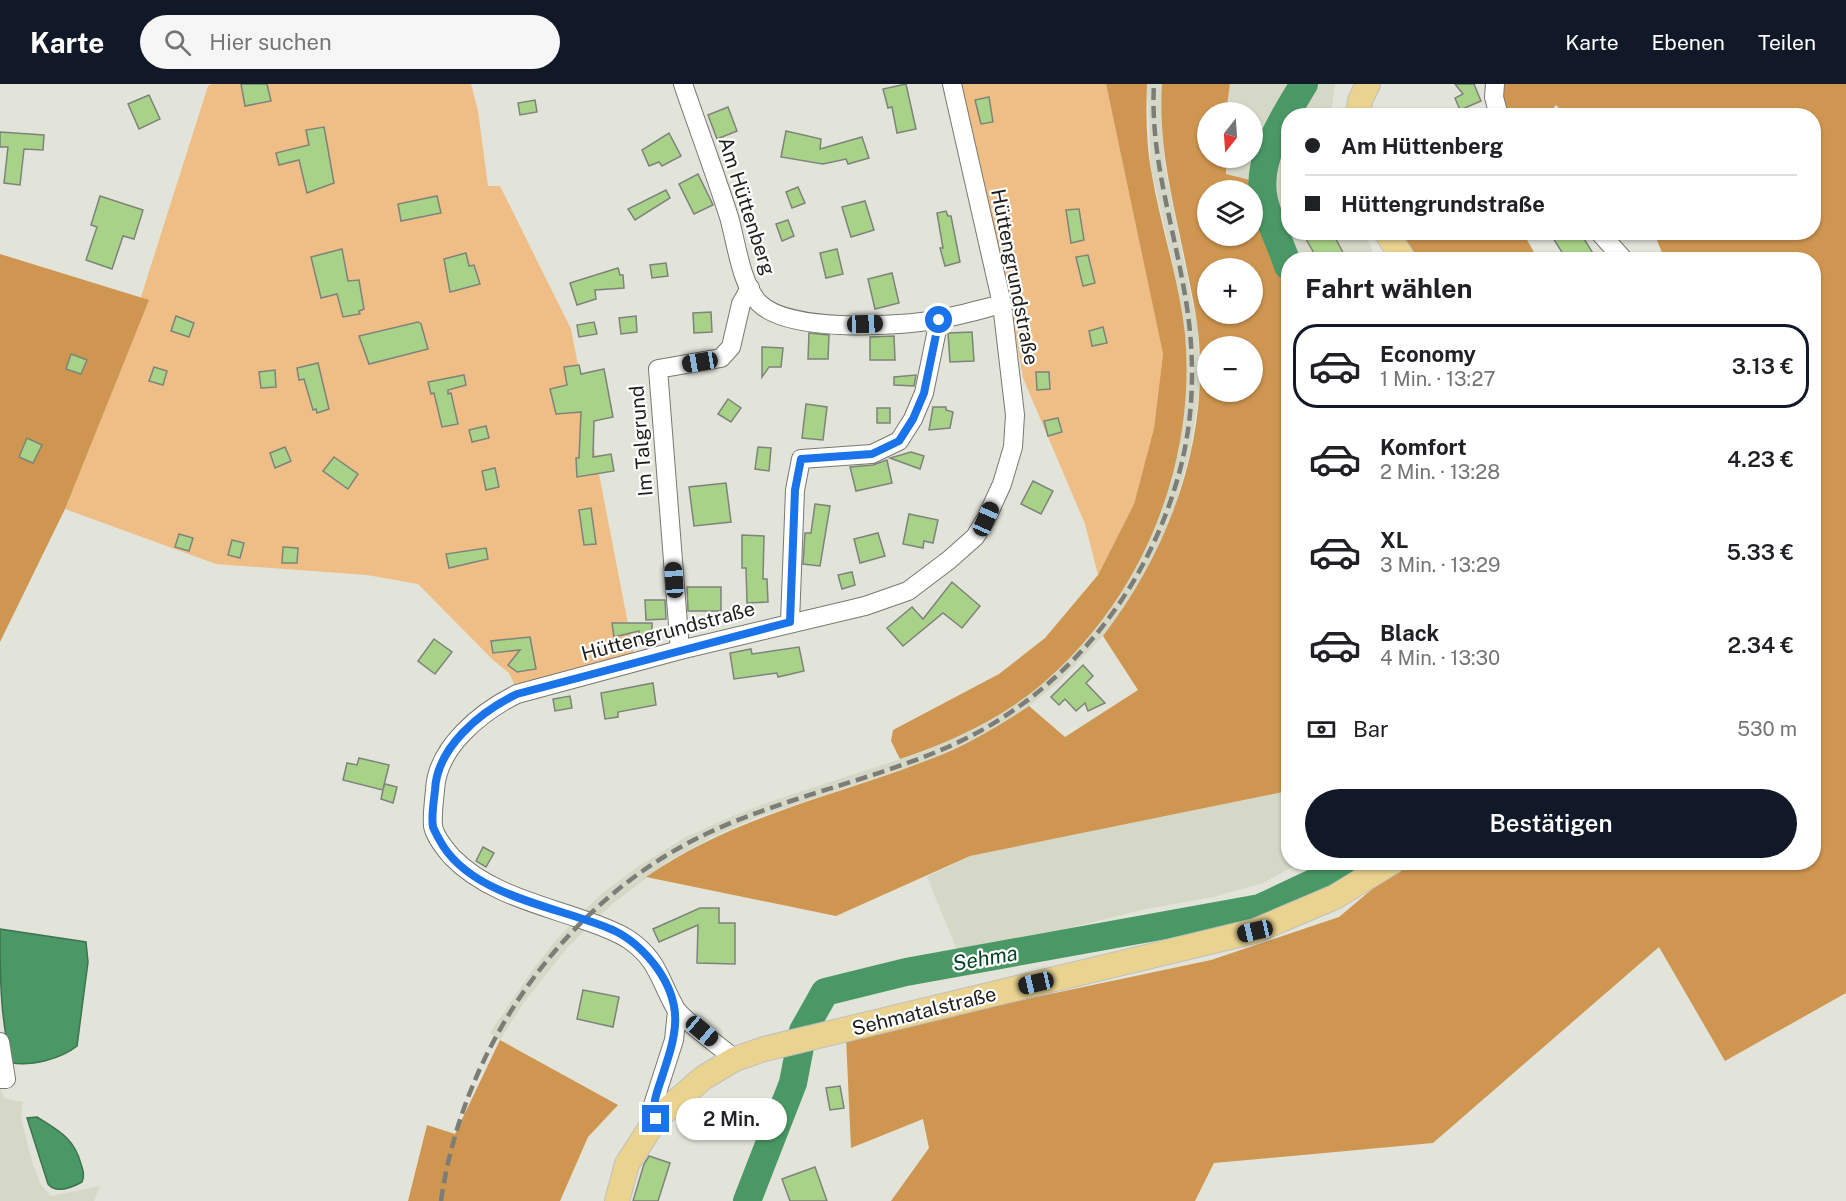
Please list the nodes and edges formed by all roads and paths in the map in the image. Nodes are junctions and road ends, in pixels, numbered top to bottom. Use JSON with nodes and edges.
{"nodes":[{"id":1,"x":683,"y":84,"type":"edge"},
{"id":2,"x":952,"y":84,"type":"edge"},
{"id":3,"x":1368,"y":84,"type":"edge"},
{"id":4,"x":1495,"y":84,"type":"edge"},
{"id":5,"x":1359,"y":108,"type":"edge"},
{"id":6,"x":1497,"y":108,"type":"edge"},
{"id":7,"x":1606,"y":240,"type":"edge"},
{"id":8,"x":1617,"y":252,"type":"edge"},
{"id":9,"x":750,"y":288,"type":"junction"},
{"id":10,"x":1002,"y":304,"type":"junction"},
{"id":11,"x":939,"y":320,"type":"junction"},
{"id":12,"x":790,"y":622,"type":"junction"},
{"id":13,"x":680,"y":650,"type":"junction"},
{"id":14,"x":1379,"y":870,"type":"edge"},
{"id":15,"x":677,"y":1011,"type":"junction"},
{"id":16,"x":0,"y":1042,"type":"edge"},
{"id":17,"x":735,"y":1059,"type":"junction"},
{"id":18,"x":0,"y":1079,"type":"edge"},
{"id":19,"x":656,"y":1119,"type":"junction"},
{"id":20,"x":617,"y":1201,"type":"edge"}],
"edges":[{"from":1,"to":9,"type":"street","name":"Am Hüttenberg"},
{"from":2,"to":10,"type":"street","name":"Hüttengrundstraße"},
{"from":3,"to":5,"type":"main road"},
{"from":4,"to":6,"type":"street"},
{"from":7,"to":8,"type":"street"},
{"from":9,"to":11,"type":"street","name":"Am Hüttenberg"},
{"from":9,"to":13,"type":"street","name":"Im Talgrund"},
{"from":10,"to":11,"type":"street","name":"Am Hüttenberg"},
{"from":10,"to":12,"type":"street","name":"Hüttengrundstraße"},
{"from":11,"to":12,"type":"street"},
{"from":12,"to":13,"type":"street","name":"Hüttengrundstraße"},
{"from":13,"to":15,"type":"street","name":"Hüttengrundstraße"},
{"from":14,"to":17,"type":"main road","name":"Sehmatalstraße"},
{"from":15,"to":17,"type":"street","name":"Hüttengrundstraße"},
{"from":15,"to":19,"type":"street"},
{"from":16,"to":18,"type":"street"},
{"from":17,"to":19,"type":"main road","name":"Sehmatalstraße"},
{"from":19,"to":20,"type":"main road","name":"Sehmatalstraße"}]}
